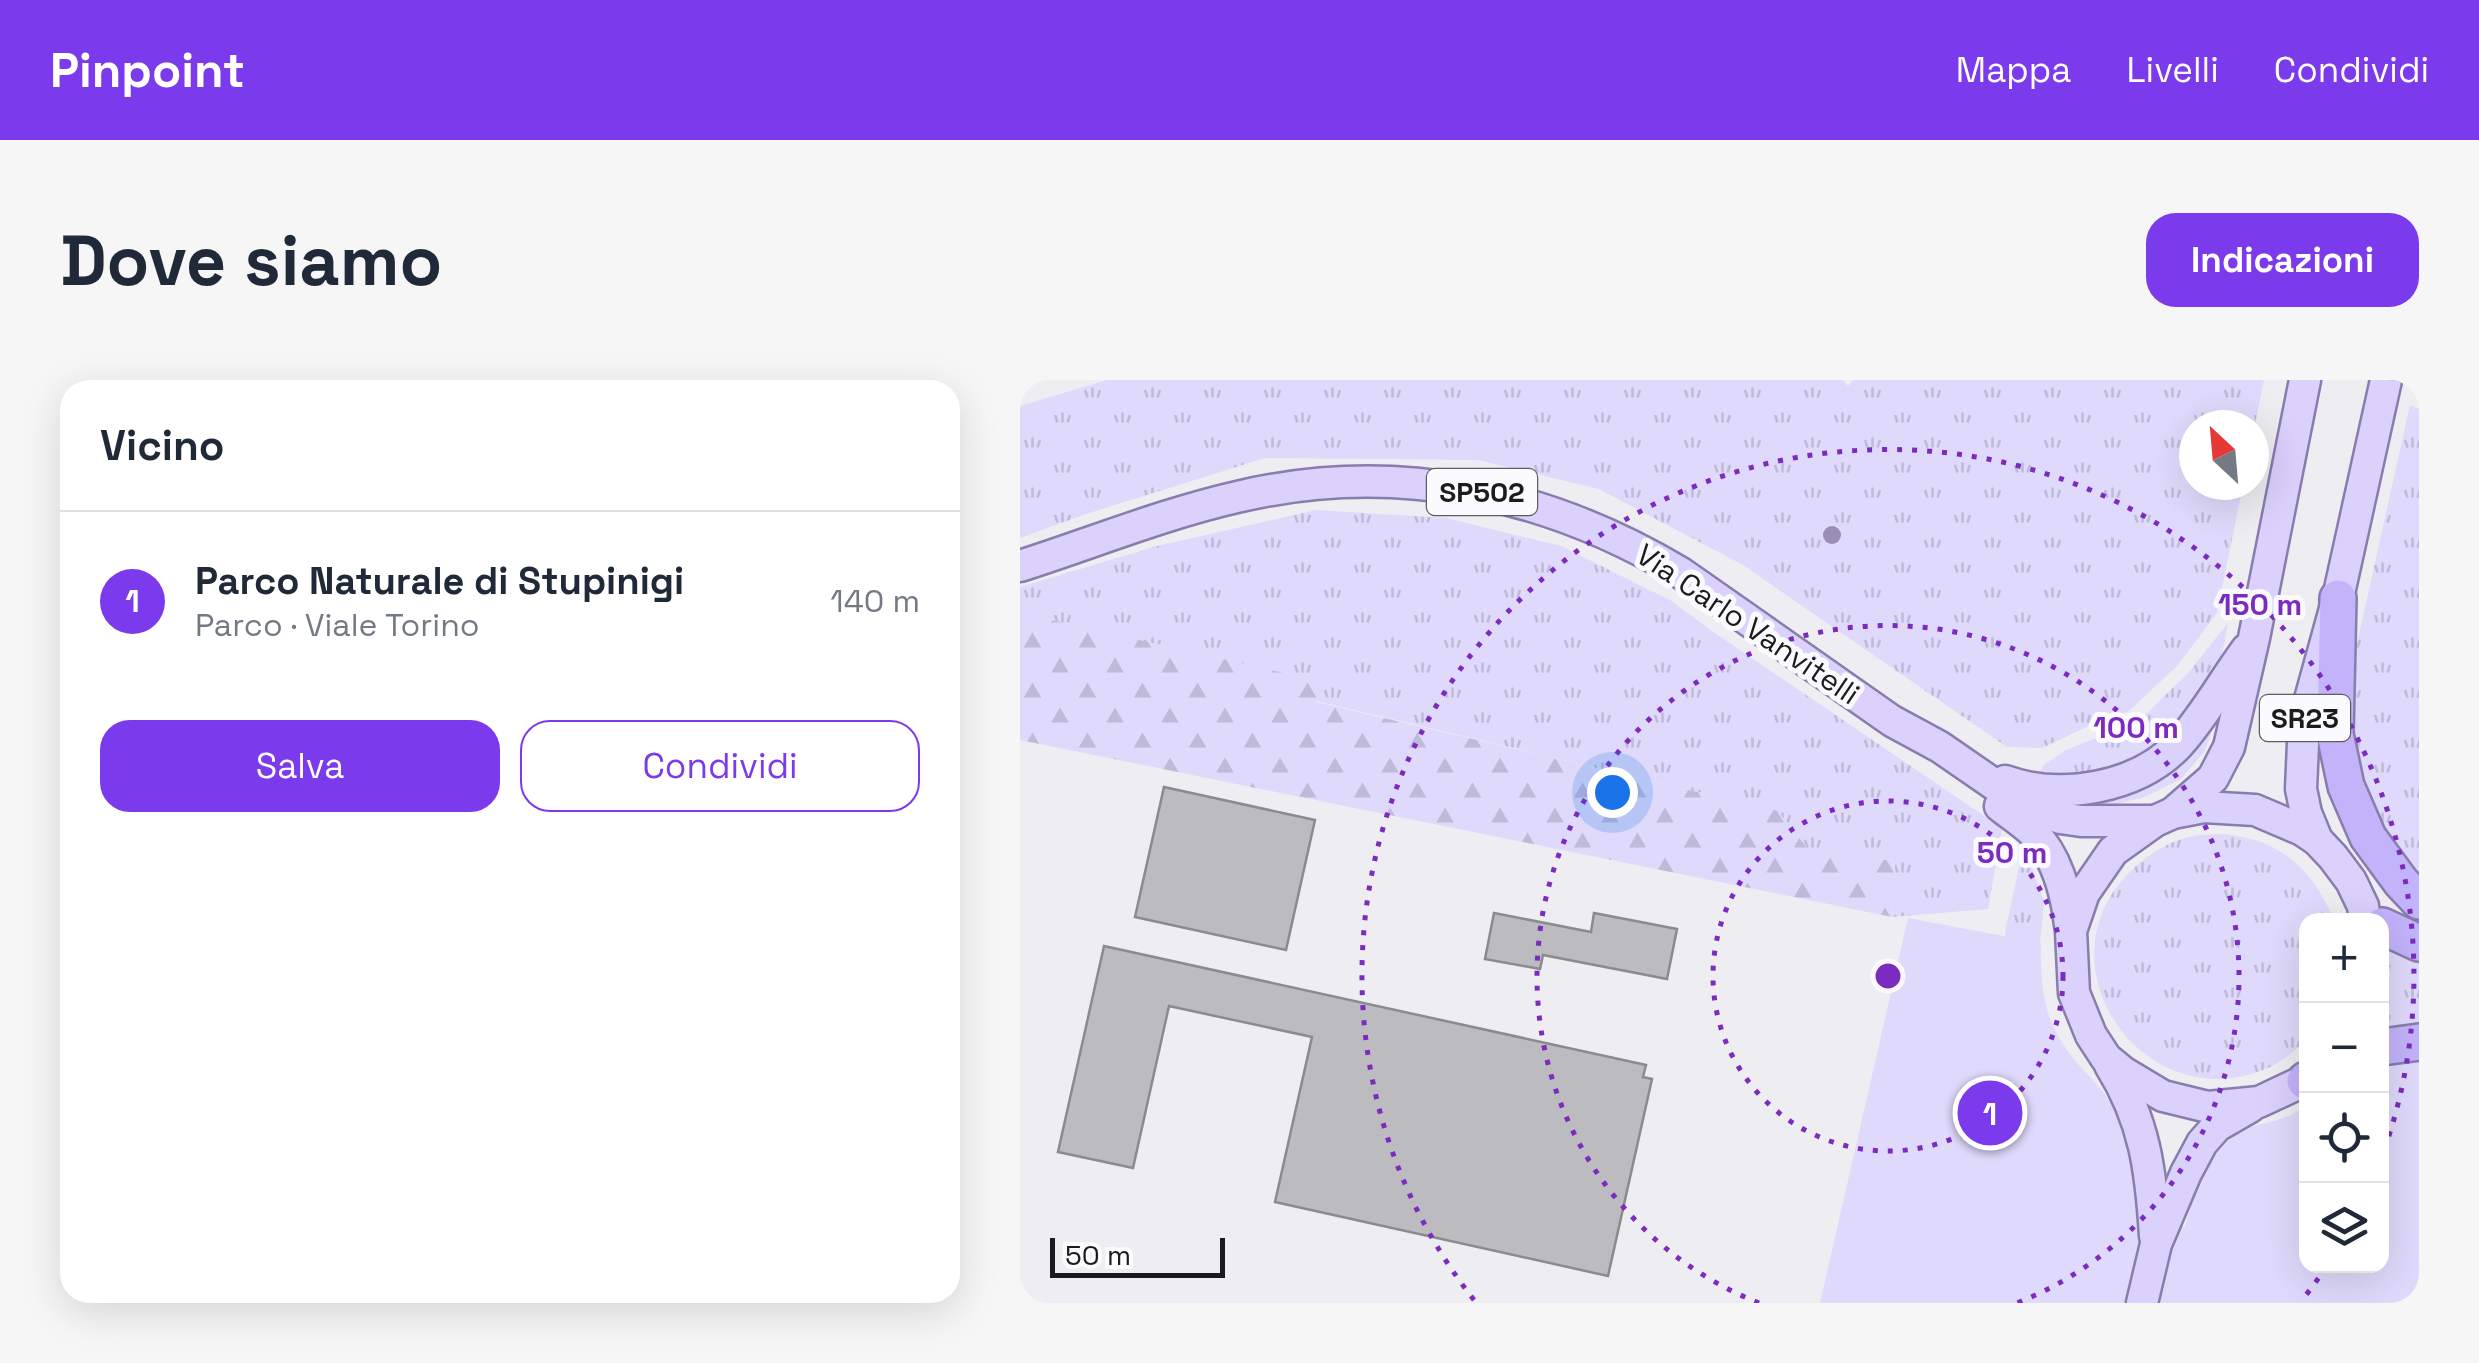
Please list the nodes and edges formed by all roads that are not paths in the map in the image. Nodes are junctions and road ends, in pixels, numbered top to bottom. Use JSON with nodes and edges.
{"nodes":[{"id":1,"x":2304,"y":380,"type":"edge"},
{"id":2,"x":2375,"y":386,"type":"edge"},
{"id":3,"x":1020,"y":566,"type":"edge"},
{"id":4,"x":2338,"y":598,"type":"junction"},
{"id":5,"x":2254,"y":638,"type":"junction"},
{"id":6,"x":1892,"y":721,"type":"junction"},
{"id":7,"x":1970,"y":769,"type":"junction"},
{"id":8,"x":2164,"y":817,"type":"junction"},
{"id":9,"x":2317,"y":840,"type":"junction"},
{"id":10,"x":2419,"y":901,"type":"edge"},
{"id":11,"x":2368,"y":913,"type":"edge"},
{"id":12,"x":2389,"y":927,"type":"edge"},
{"id":13,"x":2071,"y":931,"type":"junction"},
{"id":14,"x":2419,"y":943,"type":"edge"},
{"id":15,"x":2419,"y":1042,"type":"edge"},
{"id":16,"x":2389,"y":1046,"type":"edge"},
{"id":17,"x":2106,"y":1058,"type":"junction"},
{"id":18,"x":2299,"y":1083,"type":"edge"},
{"id":19,"x":2259,"y":1102,"type":"junction"},
{"id":20,"x":2156,"y":1244,"type":"junction"},
{"id":21,"x":2142,"y":1303,"type":"edge"}],
"edges":[{"from":1,"to":5,"type":"main road","number":"SR23"},
{"from":2,"to":4,"type":"main road","number":"SR23"},
{"from":3,"to":6,"type":"main road","name":"Via Carlo Vanvitelli","number":"SP502"},
{"from":4,"to":9,"type":"main road","number":"SR23"},
{"from":4,"to":10,"type":"highway"},
{"from":5,"to":7,"type":"main road","number":"SP502"},
{"from":5,"to":8,"type":"main road","number":"SR23"},
{"from":6,"to":7,"type":"main road","name":"Via Carlo Vanvitelli","number":"SP502"},
{"from":6,"to":13,"type":"main road","name":"Via Carlo Vanvitelli","number":"SP502"},
{"from":7,"to":8,"type":"main road","name":"Via Carlo Vanvitelli","number":"SP502"},
{"from":8,"to":9,"type":"main road","name":"Via Carlo Vanvitelli"},
{"from":8,"to":13,"type":"main road"},
{"from":9,"to":11,"type":"main road"},
{"from":12,"to":14,"type":"highway"},
{"from":13,"to":17,"type":"main road","name":"Via Carlo Vanvitelli"},
{"from":15,"to":16,"type":"highway"},
{"from":17,"to":19,"type":"main road"},
{"from":17,"to":20,"type":"main road","name":"Via Carlo Vanvitelli"},
{"from":18,"to":19,"type":"main road"},
{"from":19,"to":20,"type":"main road"},
{"from":20,"to":21,"type":"main road"}]}
